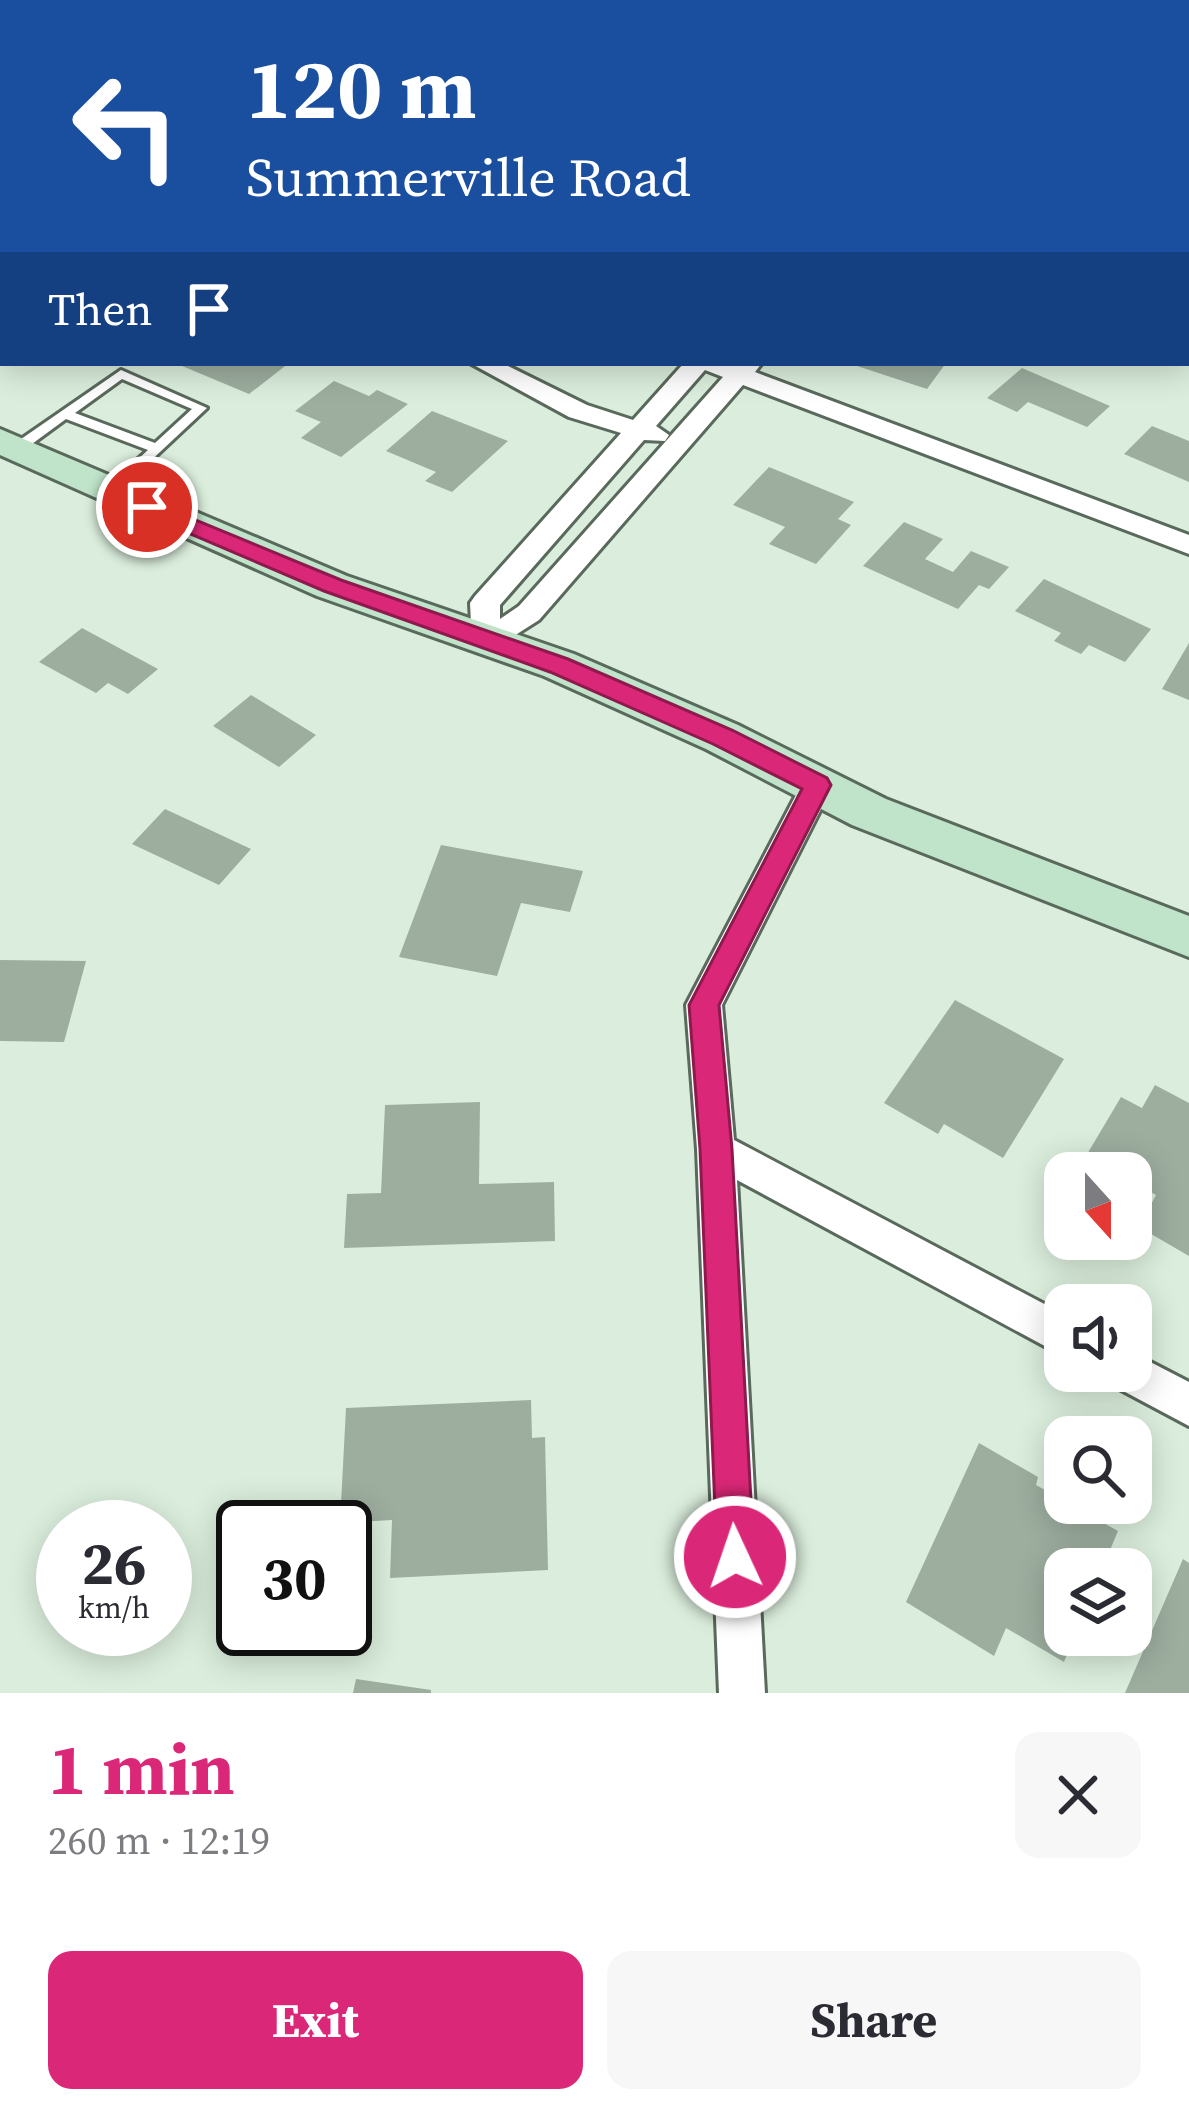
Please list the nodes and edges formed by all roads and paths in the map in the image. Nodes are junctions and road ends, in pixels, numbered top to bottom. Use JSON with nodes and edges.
{"nodes":[{"id":1,"x":489,"y":366,"type":"edge"},
{"id":2,"x":695,"y":366,"type":"edge"},
{"id":3,"x":744,"y":369,"type":"edge"},
{"id":4,"x":65,"y":413,"type":"junction"},
{"id":5,"x":637,"y":429,"type":"junction"},
{"id":6,"x":680,"y":443,"type":"junction"},
{"id":7,"x":8,"y":445,"type":"edge"},
{"id":8,"x":156,"y":448,"type":"junction"},
{"id":9,"x":110,"y":492,"type":"junction"},
{"id":10,"x":1189,"y":545,"type":"edge"},
{"id":11,"x":487,"y":643,"type":"junction"},
{"id":12,"x":818,"y":785,"type":"junction"},
{"id":13,"x":1189,"y":937,"type":"edge"},
{"id":14,"x":716,"y":1149,"type":"junction"},
{"id":15,"x":1044,"y":1325,"type":"edge"},
{"id":16,"x":1152,"y":1385,"type":"edge"},
{"id":17,"x":1189,"y":1405,"type":"edge"},
{"id":18,"x":742,"y":1693,"type":"edge"}],
"edges":[{"from":1,"to":5,"type":"street"},
{"from":2,"to":5,"type":"street"},
{"from":3,"to":6,"type":"street"},
{"from":3,"to":10,"type":"street"},
{"from":4,"to":7,"type":"lane"},
{"from":4,"to":8,"type":"lane"},
{"from":4,"to":8,"type":"lane"},
{"from":5,"to":6,"type":"street"},
{"from":5,"to":11,"type":"street"},
{"from":6,"to":11,"type":"street"},
{"from":7,"to":9,"type":"main road"},
{"from":8,"to":9,"type":"lane"},
{"from":9,"to":11,"type":"main road"},
{"from":11,"to":12,"type":"main road"},
{"from":12,"to":13,"type":"main road"},
{"from":12,"to":14,"type":"street"},
{"from":14,"to":15,"type":"street"},
{"from":14,"to":18,"type":"street"},
{"from":16,"to":17,"type":"street"}]}
